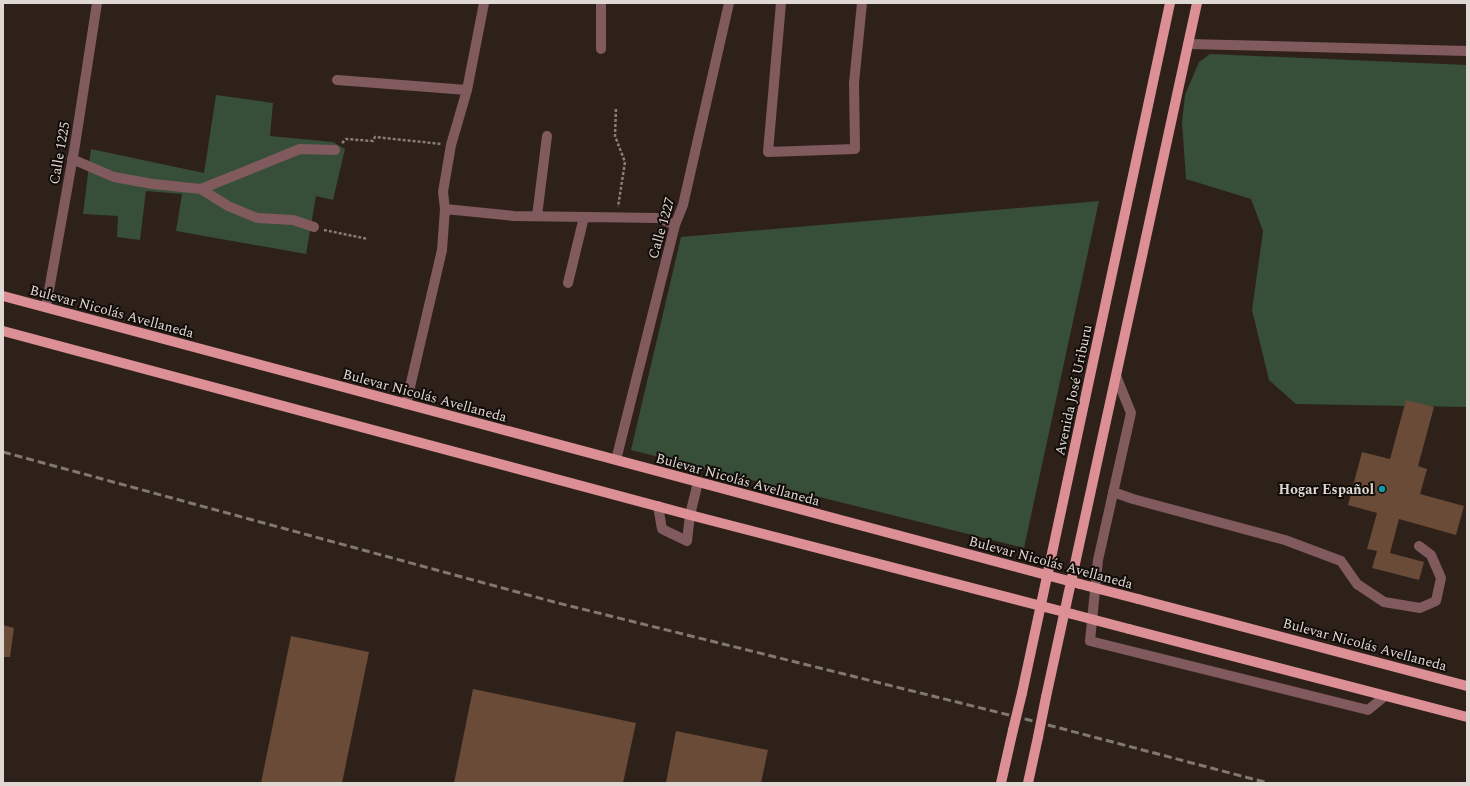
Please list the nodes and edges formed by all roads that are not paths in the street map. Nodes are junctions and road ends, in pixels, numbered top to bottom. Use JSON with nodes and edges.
{"nodes":[{"id":1,"x":97,"y":3,"type":"edge"},
{"id":2,"x":484,"y":3,"type":"edge"},
{"id":3,"x":601,"y":3,"type":"edge"},
{"id":4,"x":729,"y":3,"type":"edge"},
{"id":5,"x":781,"y":3,"type":"edge"},
{"id":6,"x":862,"y":3,"type":"edge"},
{"id":7,"x":1170,"y":3,"type":"edge"},
{"id":8,"x":1196,"y":3,"type":"edge"},
{"id":9,"x":1188,"y":44,"type":"junction"},
{"id":10,"x":601,"y":49,"type":"dead end"},
{"id":11,"x":1467,"y":51,"type":"edge"},
{"id":12,"x":337,"y":80,"type":"dead end"},
{"id":13,"x":468,"y":90,"type":"junction"},
{"id":14,"x":547,"y":136,"type":"dead end"},
{"id":15,"x":335,"y":150,"type":"road end"},
{"id":16,"x":72,"y":159,"type":"junction"},
{"id":17,"x":201,"y":189,"type":"junction"},
{"id":18,"x":445,"y":209,"type":"junction"},
{"id":19,"x":537,"y":216,"type":"junction"},
{"id":20,"x":584,"y":217,"type":"junction"},
{"id":21,"x":675,"y":225,"type":"junction"},
{"id":22,"x":314,"y":227,"type":"road end"},
{"id":23,"x":568,"y":283,"type":"dead end"},
{"id":24,"x":3,"y":296,"type":"edge"},
{"id":25,"x":46,"y":307,"type":"junction"},
{"id":26,"x":3,"y":331,"type":"edge"},
{"id":27,"x":1116,"y":376,"type":"junction"},
{"id":28,"x":406,"y":404,"type":"junction"},
{"id":29,"x":616,"y":460,"type":"junction"},
{"id":30,"x":698,"y":482,"type":"junction"},
{"id":31,"x":1113,"y":492,"type":"junction"},
{"id":32,"x":658,"y":506,"type":"junction"},
{"id":33,"x":690,"y":515,"type":"junction"},
{"id":34,"x":1419,"y":546,"type":"dead end"},
{"id":35,"x":1047,"y":576,"type":"junction"},
{"id":36,"x":1076,"y":583,"type":"junction"},
{"id":37,"x":1040,"y":606,"type":"junction"},
{"id":38,"x":1068,"y":613,"type":"junction"},
{"id":39,"x":1467,"y":686,"type":"edge"},
{"id":40,"x":1385,"y":696,"type":"junction"},
{"id":41,"x":1467,"y":717,"type":"edge"},
{"id":42,"x":1002,"y":783,"type":"edge"},
{"id":43,"x":1028,"y":783,"type":"edge"}],
"edges":[{"from":1,"to":16,"type":"street","name":"Calle 1225"},
{"from":2,"to":13,"type":"street"},
{"from":3,"to":10,"type":"street"},
{"from":4,"to":21,"type":"street","name":"Calle 1227"},
{"from":5,"to":6,"type":"street"},
{"from":7,"to":35,"type":"main road","name":"Avenida José Uriburu"},
{"from":8,"to":9,"type":"main road"},
{"from":9,"to":11,"type":"street"},
{"from":9,"to":27,"type":"main road"},
{"from":12,"to":13,"type":"street"},
{"from":13,"to":18,"type":"street"},
{"from":14,"to":19,"type":"street"},
{"from":15,"to":17,"type":"street"},
{"from":16,"to":17,"type":"street"},
{"from":16,"to":25,"type":"street","name":"Calle 1225"},
{"from":17,"to":22,"type":"street"},
{"from":18,"to":19,"type":"street"},
{"from":18,"to":28,"type":"street"},
{"from":19,"to":20,"type":"street"},
{"from":20,"to":21,"type":"street"},
{"from":20,"to":23,"type":"street"},
{"from":21,"to":29,"type":"street","name":"Calle 1227"},
{"from":24,"to":25,"type":"main road","name":"Bulevar Nicolás Avellaneda"},
{"from":25,"to":28,"type":"main road","name":"Bulevar Nicolás Avellaneda"},
{"from":26,"to":32,"type":"main road"},
{"from":27,"to":31,"type":"street"},
{"from":27,"to":36,"type":"main road"},
{"from":28,"to":29,"type":"main road","name":"Bulevar Nicolás Avellaneda"},
{"from":29,"to":30,"type":"main road","name":"Bulevar Nicolás Avellaneda"},
{"from":30,"to":33,"type":"street"},
{"from":30,"to":35,"type":"main road","name":"Bulevar Nicolás Avellaneda"},
{"from":31,"to":34,"type":"street"},
{"from":31,"to":40,"type":"street"},
{"from":32,"to":33,"type":"main road"},
{"from":32,"to":33,"type":"street"},
{"from":33,"to":37,"type":"main road"},
{"from":35,"to":36,"type":"main road","name":"Bulevar Nicolás Avellaneda"},
{"from":35,"to":37,"type":"main road","name":"Avenida José Uriburu"},
{"from":36,"to":38,"type":"main road"},
{"from":36,"to":39,"type":"main road","name":"Bulevar Nicolás Avellaneda","bridge":true},
{"from":37,"to":38,"type":"main road"},
{"from":37,"to":42,"type":"main road","name":"Avenida José Uriburu","bridge":true},
{"from":38,"to":40,"type":"main road","bridge":true},
{"from":38,"to":43,"type":"main road","bridge":true},
{"from":40,"to":41,"type":"main road"}]}
